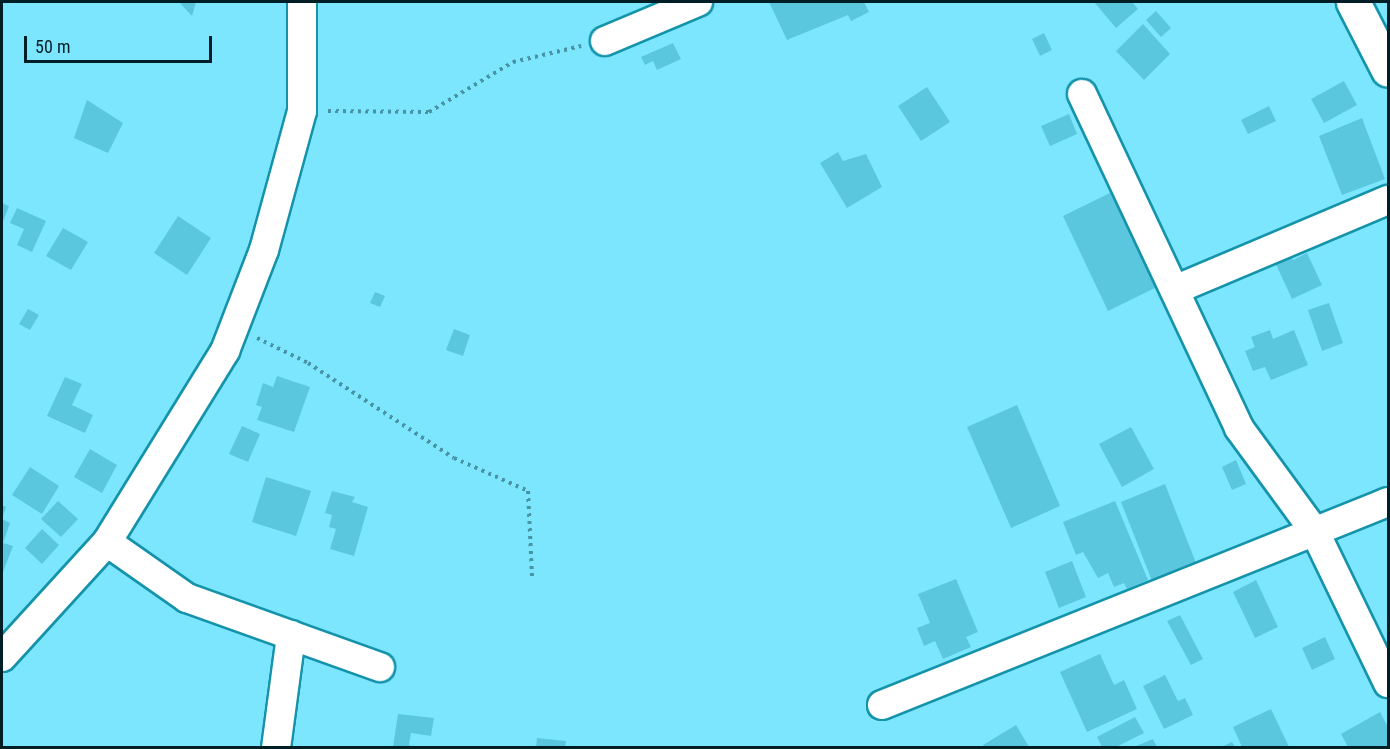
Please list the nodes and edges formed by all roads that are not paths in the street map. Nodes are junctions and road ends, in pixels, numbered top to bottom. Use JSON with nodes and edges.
{"nodes":[{"id":1,"x":302,"y":2,"type":"edge"},
{"id":2,"x":698,"y":2,"type":"edge"},
{"id":3,"x":1357,"y":7,"type":"edge"},
{"id":4,"x":1389,"y":32,"type":"edge"},
{"id":5,"x":605,"y":41,"type":"road end"},
{"id":6,"x":1389,"y":70,"type":"edge"},
{"id":7,"x":1082,"y":94,"type":"dead end"},
{"id":8,"x":1389,"y":200,"type":"edge"},
{"id":9,"x":1177,"y":289,"type":"junction"},
{"id":10,"x":1389,"y":502,"type":"edge"},
{"id":11,"x":1315,"y":532,"type":"junction"},
{"id":12,"x":107,"y":542,"type":"junction"},
{"id":13,"x":291,"y":635,"type":"junction"},
{"id":14,"x":2,"y":657,"type":"edge"},
{"id":15,"x":380,"y":667,"type":"dead end"},
{"id":16,"x":1389,"y":683,"type":"edge"},
{"id":17,"x":882,"y":705,"type":"dead end"},
{"id":18,"x":276,"y":747,"type":"edge"}],
"edges":[{"from":1,"to":12,"type":"street"},
{"from":2,"to":5,"type":"street"},
{"from":3,"to":4,"type":"street"},
{"from":3,"to":6,"type":"street"},
{"from":7,"to":9,"type":"street"},
{"from":8,"to":9,"type":"street"},
{"from":9,"to":11,"type":"street"},
{"from":10,"to":11,"type":"street"},
{"from":11,"to":16,"type":"street"},
{"from":11,"to":17,"type":"street"},
{"from":12,"to":13,"type":"street"},
{"from":12,"to":14,"type":"street"},
{"from":13,"to":15,"type":"street"},
{"from":13,"to":18,"type":"street"}]}
